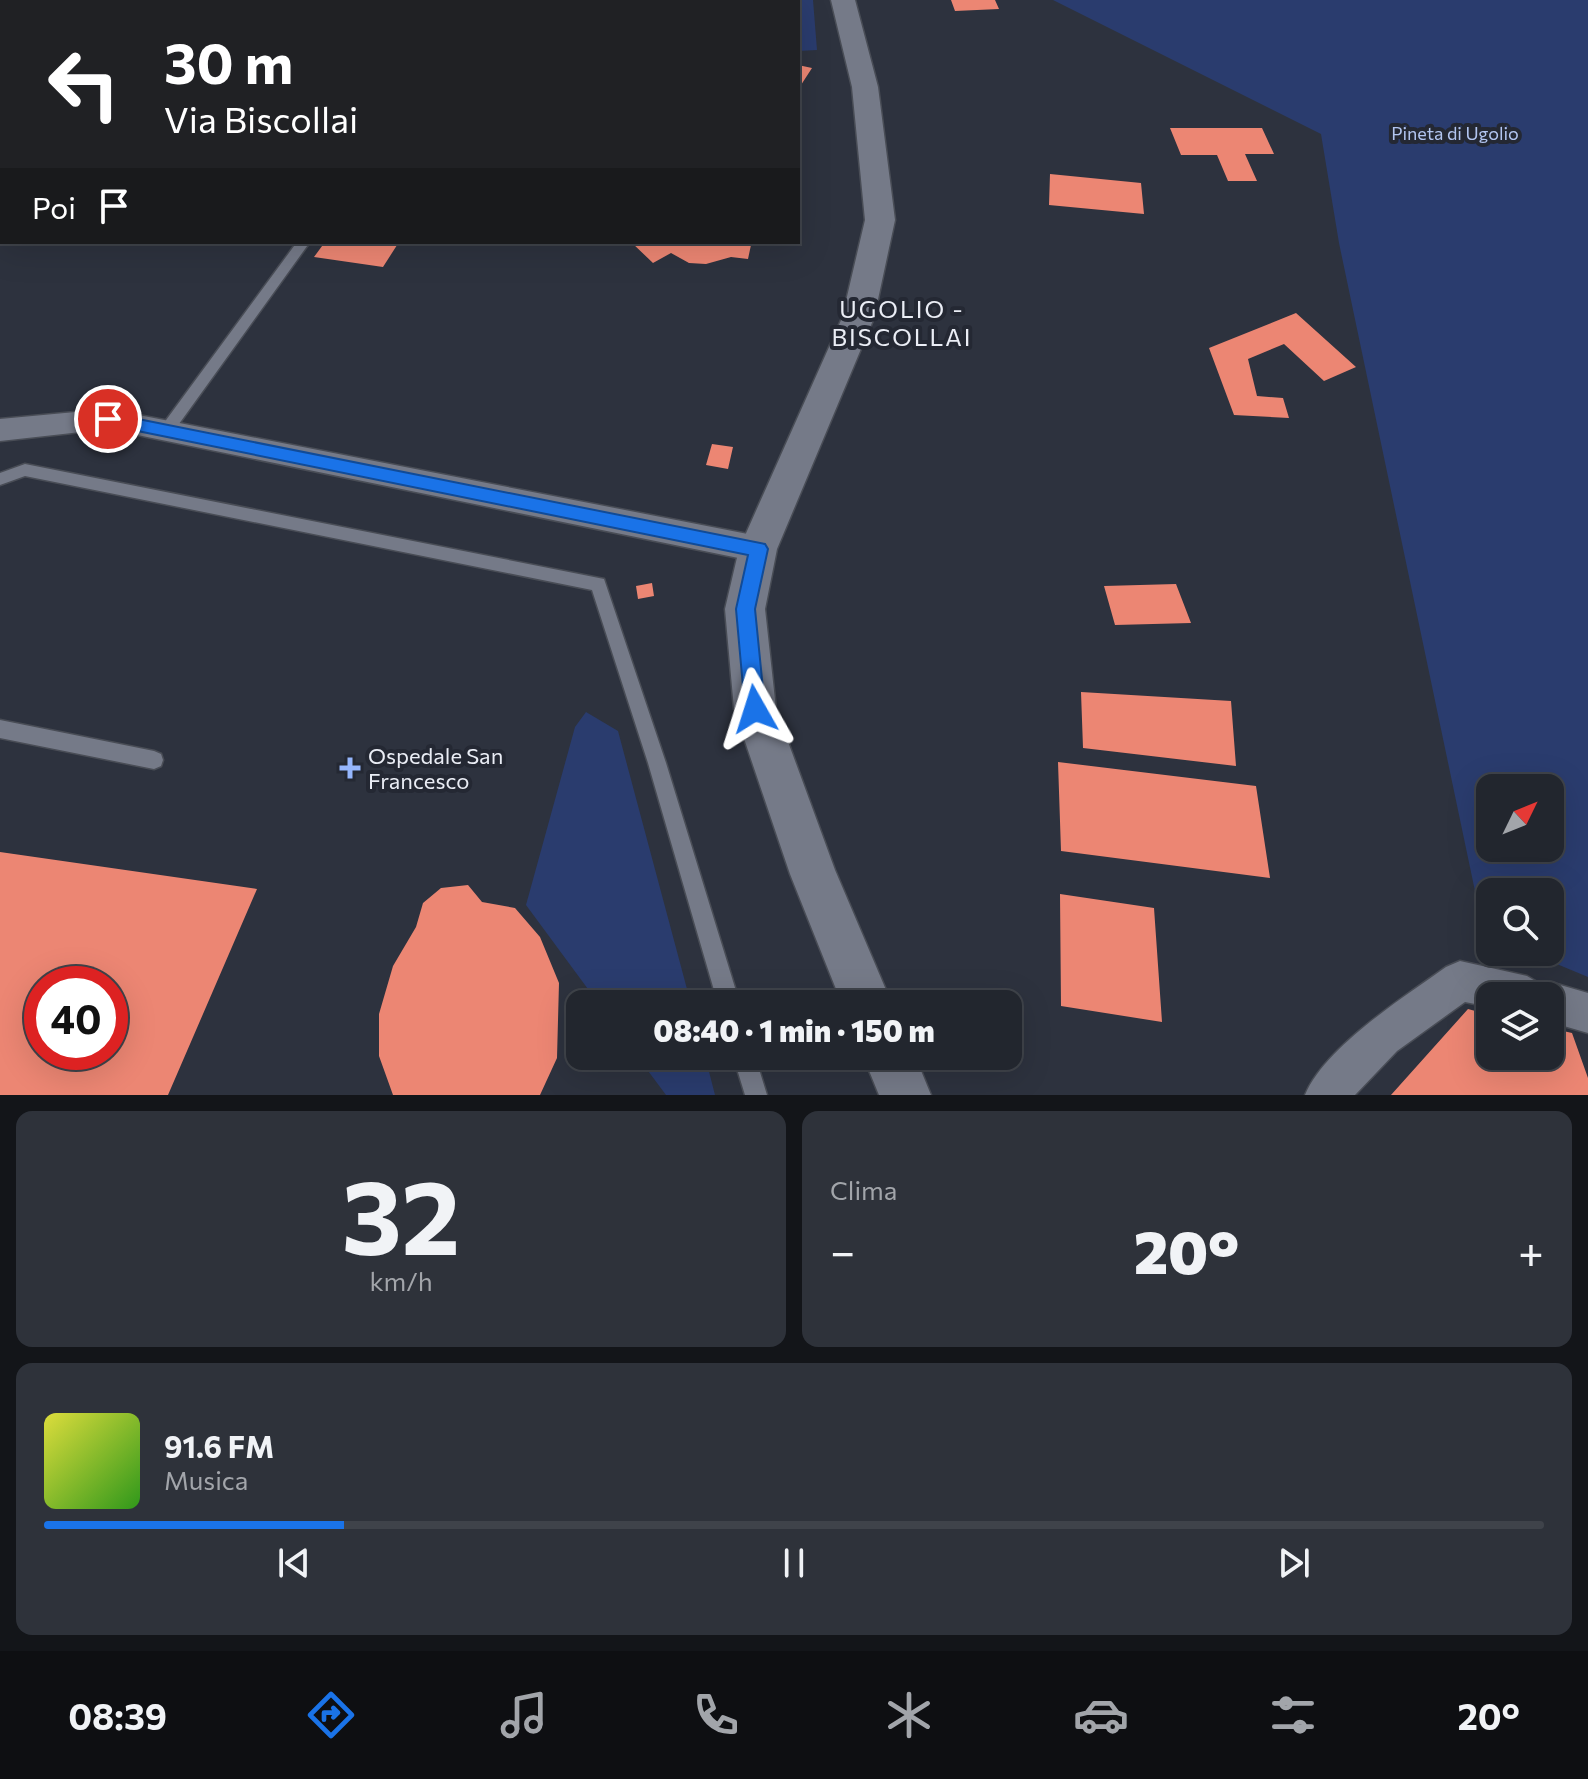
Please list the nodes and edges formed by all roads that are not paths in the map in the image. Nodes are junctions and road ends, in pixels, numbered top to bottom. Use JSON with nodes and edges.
{"nodes":[{"id":1,"x":843,"y":0,"type":"edge"},
{"id":2,"x":303,"y":244,"type":"edge"},
{"id":3,"x":0,"y":430,"type":"edge"},
{"id":4,"x":166,"y":431,"type":"junction"},
{"id":5,"x":25,"y":470,"type":"junction"},
{"id":6,"x":0,"y":472,"type":"edge"},
{"id":7,"x":0,"y":479,"type":"edge"},
{"id":8,"x":758,"y":549,"type":"junction"},
{"id":9,"x":0,"y":729,"type":"edge"},
{"id":10,"x":154,"y":760,"type":"dead end"},
{"id":11,"x":1476,"y":985,"type":"edge"},
{"id":12,"x":725,"y":990,"type":"edge"},
{"id":13,"x":861,"y":990,"type":"edge"},
{"id":14,"x":1564,"y":1006,"type":"edge"},
{"id":15,"x":1588,"y":1013,"type":"edge"},
{"id":16,"x":748,"y":1070,"type":"edge"},
{"id":17,"x":895,"y":1070,"type":"edge"},
{"id":18,"x":756,"y":1095,"type":"edge"},
{"id":19,"x":905,"y":1095,"type":"edge"},
{"id":20,"x":1326,"y":1095,"type":"edge"}],
"edges":[{"from":1,"to":8,"type":"street"},
{"from":2,"to":4,"type":"lane"},
{"from":3,"to":4,"type":"street"},
{"from":4,"to":8,"type":"street"},
{"from":5,"to":6,"type":"lane"},
{"from":5,"to":7,"type":"lane"},
{"from":5,"to":12,"type":"lane"},
{"from":8,"to":13,"type":"street"},
{"from":9,"to":10,"type":"lane"},
{"from":11,"to":20,"type":"street"},
{"from":14,"to":15,"type":"street"},
{"from":16,"to":18,"type":"lane"},
{"from":17,"to":19,"type":"street"}]}
